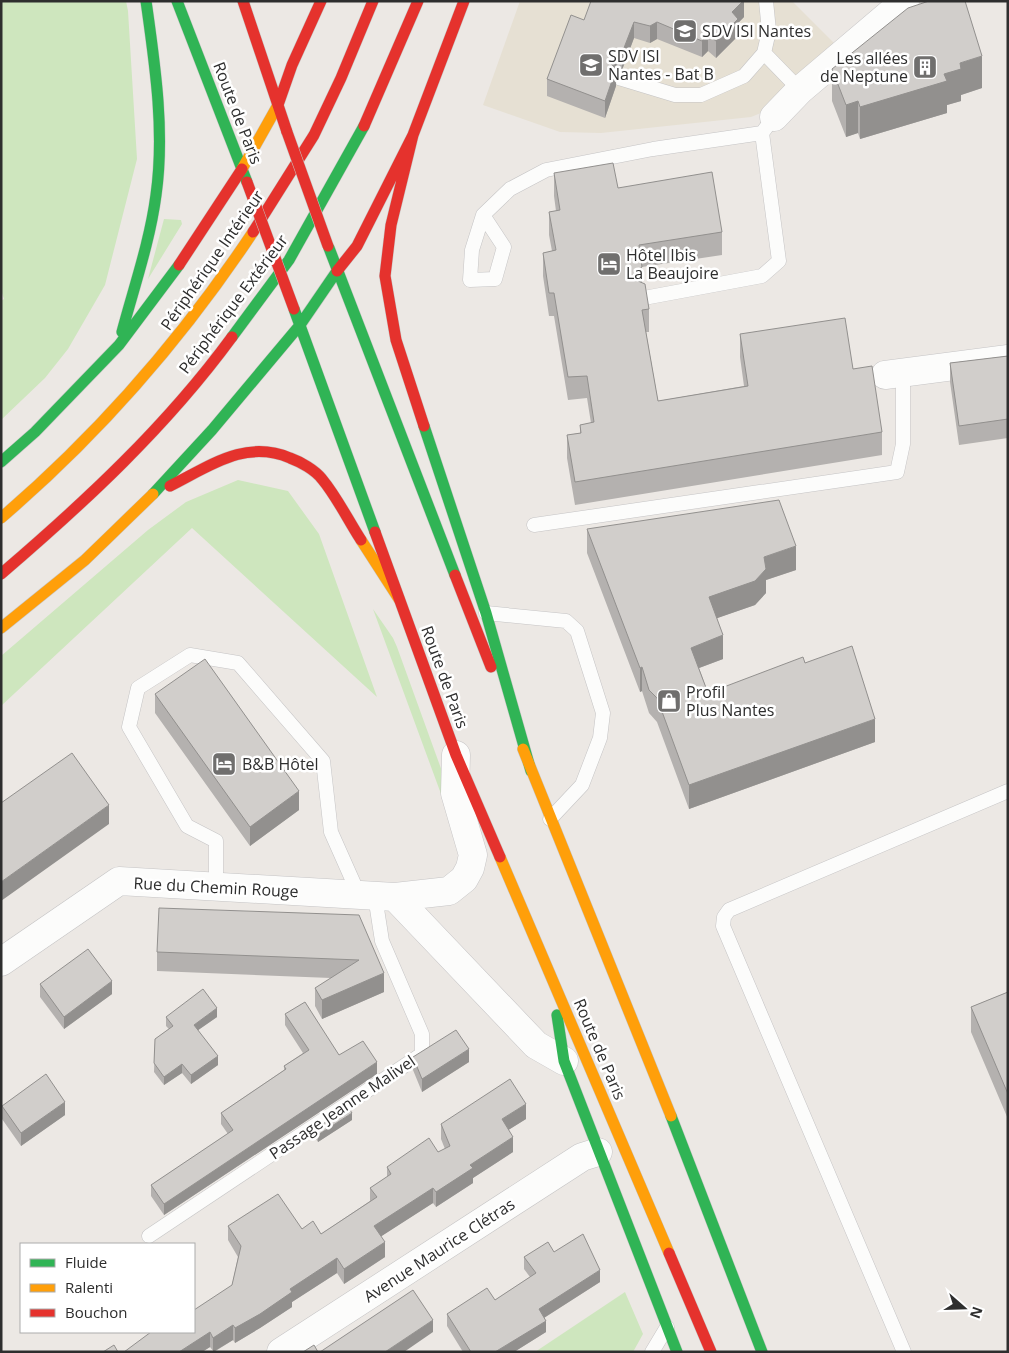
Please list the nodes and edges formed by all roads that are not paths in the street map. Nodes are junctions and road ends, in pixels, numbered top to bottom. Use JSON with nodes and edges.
{"nodes":[{"id":1,"x":146,"y":1,"type":"edge"},
{"id":2,"x":177,"y":1,"type":"edge"},
{"id":3,"x":243,"y":1,"type":"edge"},
{"id":4,"x":321,"y":1,"type":"edge"},
{"id":5,"x":373,"y":1,"type":"edge"},
{"id":6,"x":418,"y":1,"type":"edge"},
{"id":7,"x":464,"y":1,"type":"edge"},
{"id":8,"x":766,"y":1,"type":"edge"},
{"id":9,"x":905,"y":1,"type":"edge"},
{"id":10,"x":764,"y":53,"type":"junction"},
{"id":11,"x":620,"y":78,"type":"dead end"},
{"id":12,"x":800,"y":90,"type":"junction"},
{"id":13,"x":278,"y":105,"type":"junction"},
{"id":14,"x":768,"y":125,"type":"junction"},
{"id":15,"x":413,"y":134,"type":"junction"},
{"id":16,"x":242,"y":169,"type":"junction"},
{"id":17,"x":483,"y":215,"type":"dead end"},
{"id":18,"x":337,"y":271,"type":"junction"},
{"id":19,"x":644,"y":298,"type":"edge"},
{"id":20,"x":300,"y":325,"type":"junction"},
{"id":21,"x":119,"y":345,"type":"junction"},
{"id":22,"x":1008,"y":359,"type":"edge"},
{"id":23,"x":894,"y":374,"type":"joint"},
{"id":24,"x":1,"y":462,"type":"edge"},
{"id":25,"x":154,"y":494,"type":"junction"},
{"id":26,"x":1,"y":518,"type":"edge"},
{"id":27,"x":534,"y":525,"type":"dead end"},
{"id":28,"x":1,"y":574,"type":"edge"},
{"id":29,"x":399,"y":599,"type":"junction"},
{"id":30,"x":486,"y":613,"type":"junction"},
{"id":31,"x":1,"y":628,"type":"edge"},
{"id":32,"x":456,"y":755,"type":"junction"},
{"id":33,"x":531,"y":771,"type":"junction"},
{"id":34,"x":1008,"y":791,"type":"edge"},
{"id":35,"x":550,"y":818,"type":"junction"},
{"id":36,"x":216,"y":887,"type":"junction"},
{"id":37,"x":376,"y":896,"type":"junction"},
{"id":38,"x":1,"y":962,"type":"edge"},
{"id":39,"x":549,"y":970,"type":"junction"},
{"id":40,"x":564,"y":1061,"type":"junction"},
{"id":41,"x":598,"y":1152,"type":"junction"},
{"id":42,"x":716,"y":1229,"type":"junction"},
{"id":43,"x":149,"y":1236,"type":"dead end"},
{"id":44,"x":762,"y":1317,"type":"dead end"},
{"id":45,"x":667,"y":1327,"type":"junction"},
{"id":46,"x":281,"y":1352,"type":"edge"},
{"id":47,"x":652,"y":1352,"type":"edge"},
{"id":48,"x":677,"y":1352,"type":"edge"},
{"id":49,"x":711,"y":1352,"type":"edge"},
{"id":50,"x":762,"y":1352,"type":"edge"},
{"id":51,"x":904,"y":1352,"type":"edge"}],
"edges":[{"from":1,"to":21,"type":"main road"},
{"from":2,"to":16,"type":"main road","name":"Route de Paris"},
{"from":3,"to":13,"type":"main road"},
{"from":4,"to":13,"type":"main road"},
{"from":5,"to":26,"type":"main road","name":"Périphérique Intérieur"},
{"from":6,"to":28,"type":"main road","name":"Périphérique Extérieur"},
{"from":7,"to":15,"type":"main road"},
{"from":8,"to":10,"type":"lane"},
{"from":9,"to":12,"type":"street"},
{"from":10,"to":11,"type":"lane"},
{"from":10,"to":12,"type":"lane"},
{"from":12,"to":14,"type":"street"},
{"from":13,"to":16,"type":"main road"},
{"from":13,"to":18,"type":"main road","bridge":true},
{"from":14,"to":17,"type":"lane"},
{"from":14,"to":19,"type":"lane"},
{"from":15,"to":18,"type":"main road"},
{"from":15,"to":30,"type":"main road"},
{"from":16,"to":20,"type":"main road","name":"Route de Paris","bridge":true},
{"from":16,"to":21,"type":"main road"},
{"from":18,"to":20,"type":"main road"},
{"from":18,"to":33,"type":"main road"},
{"from":20,"to":25,"type":"main road"},
{"from":20,"to":29,"type":"main road","name":"Route de Paris"},
{"from":21,"to":24,"type":"main road"},
{"from":22,"to":23,"type":"street"},
{"from":23,"to":27,"type":"lane"},
{"from":25,"to":29,"type":"main road"},
{"from":25,"to":31,"type":"main road"},
{"from":29,"to":32,"type":"main road","name":"Route de Paris"},
{"from":30,"to":33,"type":"main road"},
{"from":30,"to":35,"type":"lane"},
{"from":32,"to":37,"type":"street","name":"Rue du Chemin Rouge"},
{"from":32,"to":39,"type":"main road","name":"Route de Paris"},
{"from":33,"to":35,"type":"main road"},
{"from":34,"to":51,"type":"lane"},
{"from":35,"to":42,"type":"main road"},
{"from":36,"to":37,"type":"street","name":"Rue du Chemin Rouge"},
{"from":36,"to":37,"type":"lane"},
{"from":36,"to":38,"type":"street","name":"Rue du Chemin Rouge"},
{"from":37,"to":40,"type":"street"},
{"from":37,"to":43,"type":"lane","name":"Passage Jeanne Malivel"},
{"from":39,"to":40,"type":"main road"},
{"from":39,"to":49,"type":"main road","name":"Route de Paris"},
{"from":40,"to":41,"type":"main road"},
{"from":41,"to":45,"type":"main road"},
{"from":41,"to":46,"type":"street","name":"Avenue Maurice Clétras"},
{"from":42,"to":44,"type":"main road"},
{"from":42,"to":50,"type":"main road"},
{"from":45,"to":47,"type":"lane"},
{"from":45,"to":48,"type":"main road"}]}
